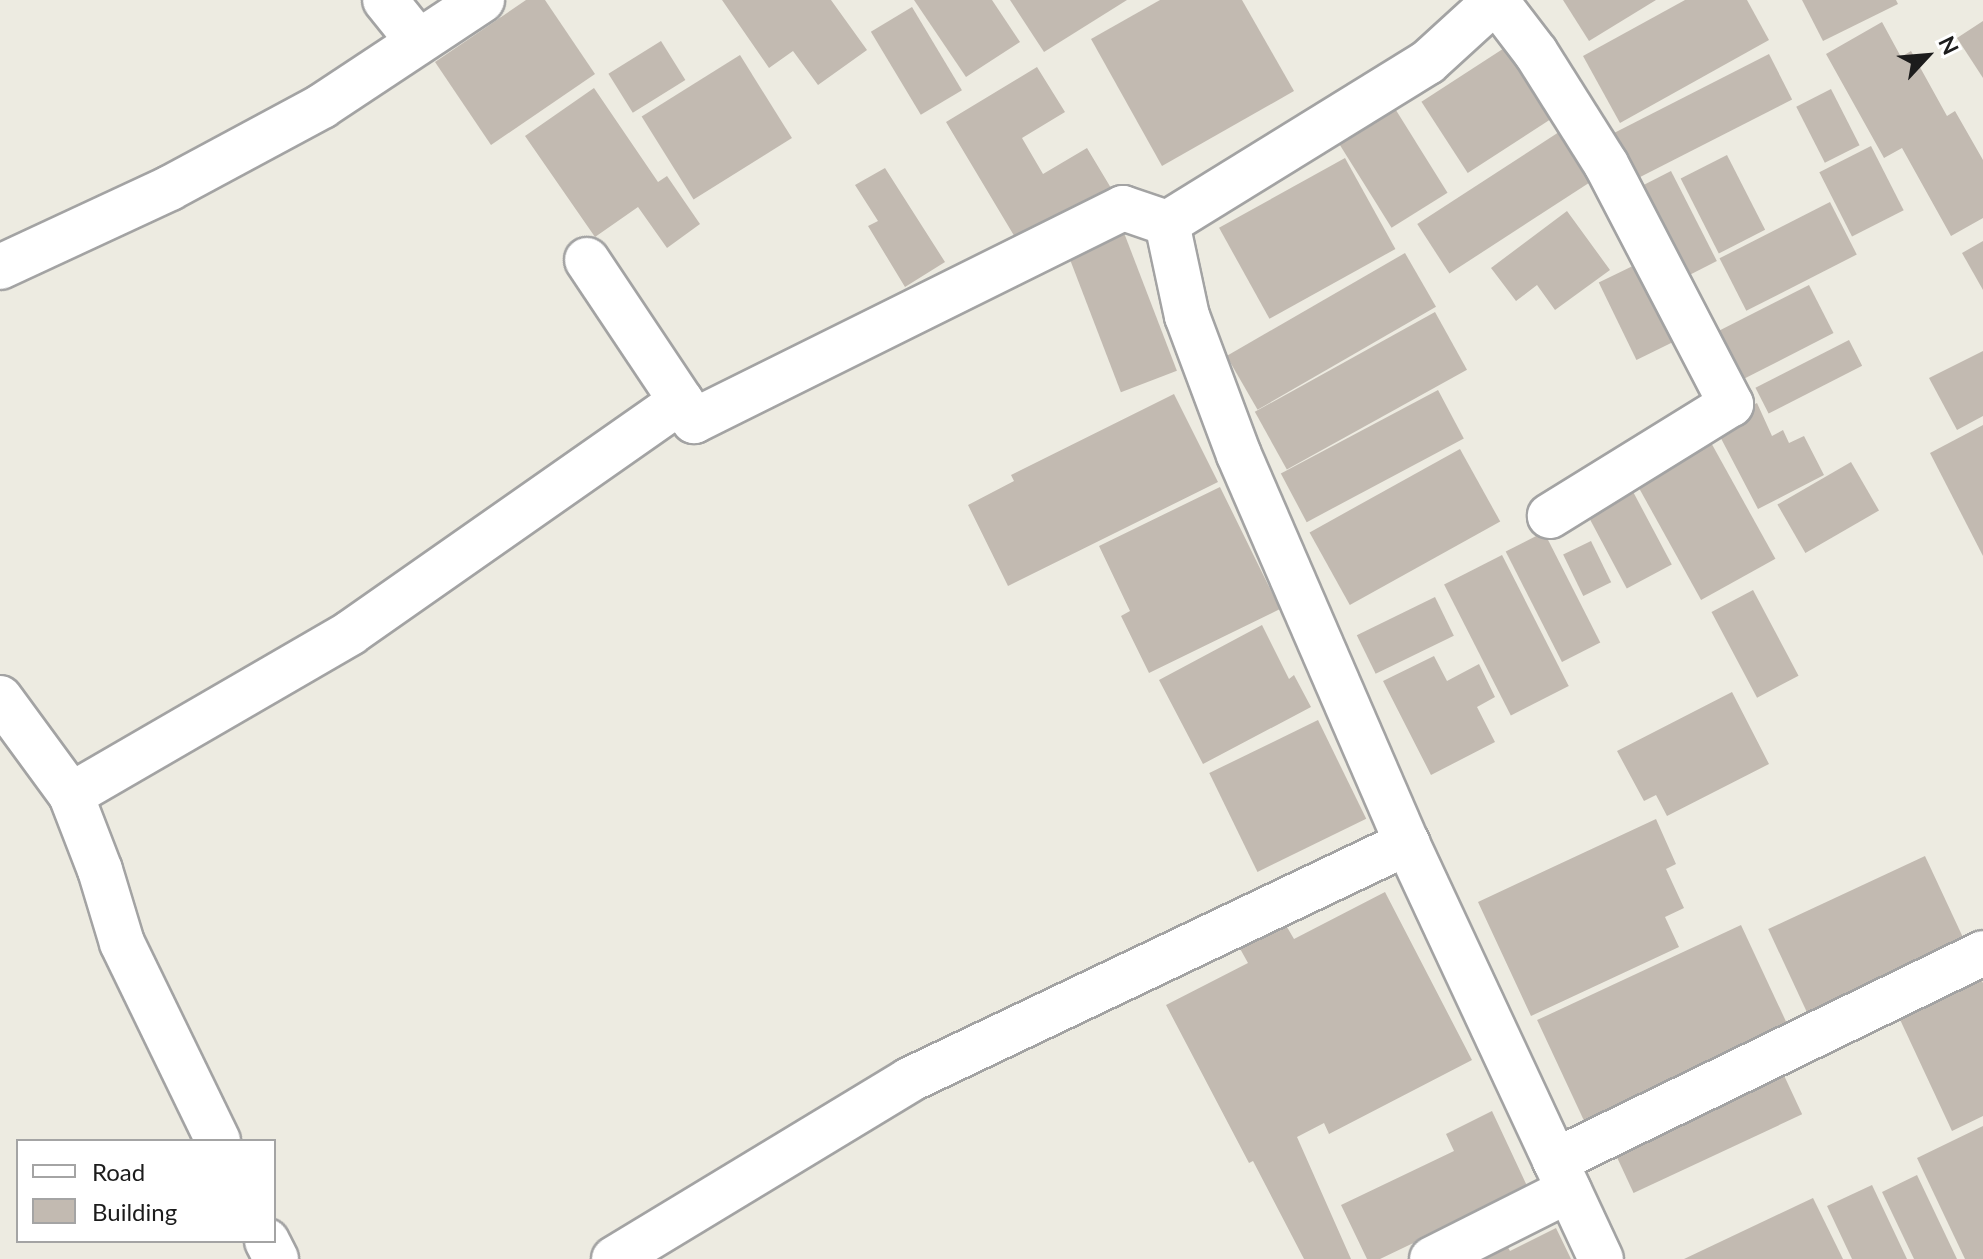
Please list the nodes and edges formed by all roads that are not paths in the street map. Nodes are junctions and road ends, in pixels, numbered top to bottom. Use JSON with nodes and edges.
{"nodes":[{"id":1,"x":385,"y":0,"type":"edge"},
{"id":2,"x":482,"y":0,"type":"edge"},
{"id":3,"x":1497,"y":1,"type":"edge"},
{"id":4,"x":418,"y":41,"type":"junction"},
{"id":5,"x":1167,"y":223,"type":"junction"},
{"id":6,"x":587,"y":260,"type":"dead end"},
{"id":7,"x":0,"y":267,"type":"edge"},
{"id":8,"x":681,"y":401,"type":"junction"},
{"id":9,"x":1550,"y":516,"type":"dead end"},
{"id":10,"x":0,"y":698,"type":"edge"},
{"id":11,"x":71,"y":795,"type":"junction"},
{"id":12,"x":1407,"y":843,"type":"junction"},
{"id":13,"x":1983,"y":953,"type":"edge"},
{"id":14,"x":217,"y":1139,"type":"edge"},
{"id":15,"x":1562,"y":1176,"type":"junction"},
{"id":16,"x":614,"y":1259,"type":"edge"},
{"id":17,"x":1432,"y":1259,"type":"edge"},
{"id":18,"x":1601,"y":1259,"type":"edge"}],
"edges":[{"from":1,"to":4,"type":"street"},
{"from":2,"to":4,"type":"street"},
{"from":3,"to":5,"type":"street"},
{"from":3,"to":9,"type":"street"},
{"from":4,"to":7,"type":"street"},
{"from":5,"to":8,"type":"street"},
{"from":5,"to":12,"type":"street"},
{"from":6,"to":8,"type":"street"},
{"from":8,"to":11,"type":"street"},
{"from":10,"to":11,"type":"street"},
{"from":11,"to":14,"type":"street"},
{"from":12,"to":15,"type":"street"},
{"from":12,"to":16,"type":"street"},
{"from":13,"to":15,"type":"street"},
{"from":15,"to":17,"type":"street"},
{"from":15,"to":18,"type":"street"}]}
